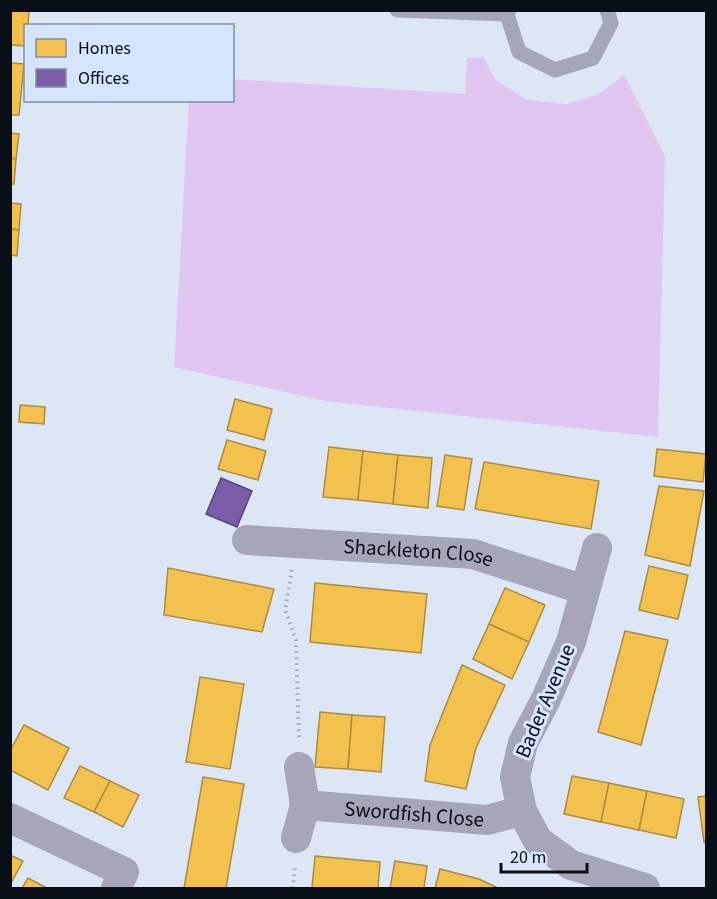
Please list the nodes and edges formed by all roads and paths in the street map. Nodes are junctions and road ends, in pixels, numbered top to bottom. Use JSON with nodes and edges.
{"nodes":[{"id":1,"x":397,"y":10,"type":"edge"},
{"id":2,"x":607,"y":10,"type":"edge"},
{"id":3,"x":508,"y":12,"type":"edge"},
{"id":4,"x":247,"y":540,"type":"dead end"},
{"id":5,"x":297,"y":542,"type":"junction"},
{"id":6,"x":597,"y":548,"type":"dead end"},
{"id":7,"x":585,"y":590,"type":"junction"},
{"id":8,"x":299,"y":767,"type":"joint"},
{"id":9,"x":305,"y":805,"type":"junction"},
{"id":10,"x":522,"y":811,"type":"junction"},
{"id":11,"x":10,"y":818,"type":"edge"},
{"id":12,"x":296,"y":838,"type":"dead end"},
{"id":13,"x":116,"y":888,"type":"edge"},
{"id":14,"x":645,"y":888,"type":"edge"}],
"edges":[{"from":1,"to":3,"type":"lane"},
{"from":2,"to":3,"type":"lane"},
{"from":4,"to":5,"type":"street","name":"Shackleton Close"},
{"from":5,"to":7,"type":"street","name":"Shackleton Close"},
{"from":5,"to":8,"type":"path"},
{"from":6,"to":7,"type":"street","name":"Bader Avenue"},
{"from":7,"to":10,"type":"street","name":"Bader Avenue"},
{"from":8,"to":9,"type":"street"},
{"from":9,"to":10,"type":"street","name":"Swordfish Close"},
{"from":9,"to":12,"type":"street"},
{"from":10,"to":14,"type":"street","name":"Bader Avenue"},
{"from":11,"to":13,"type":"street"}]}
